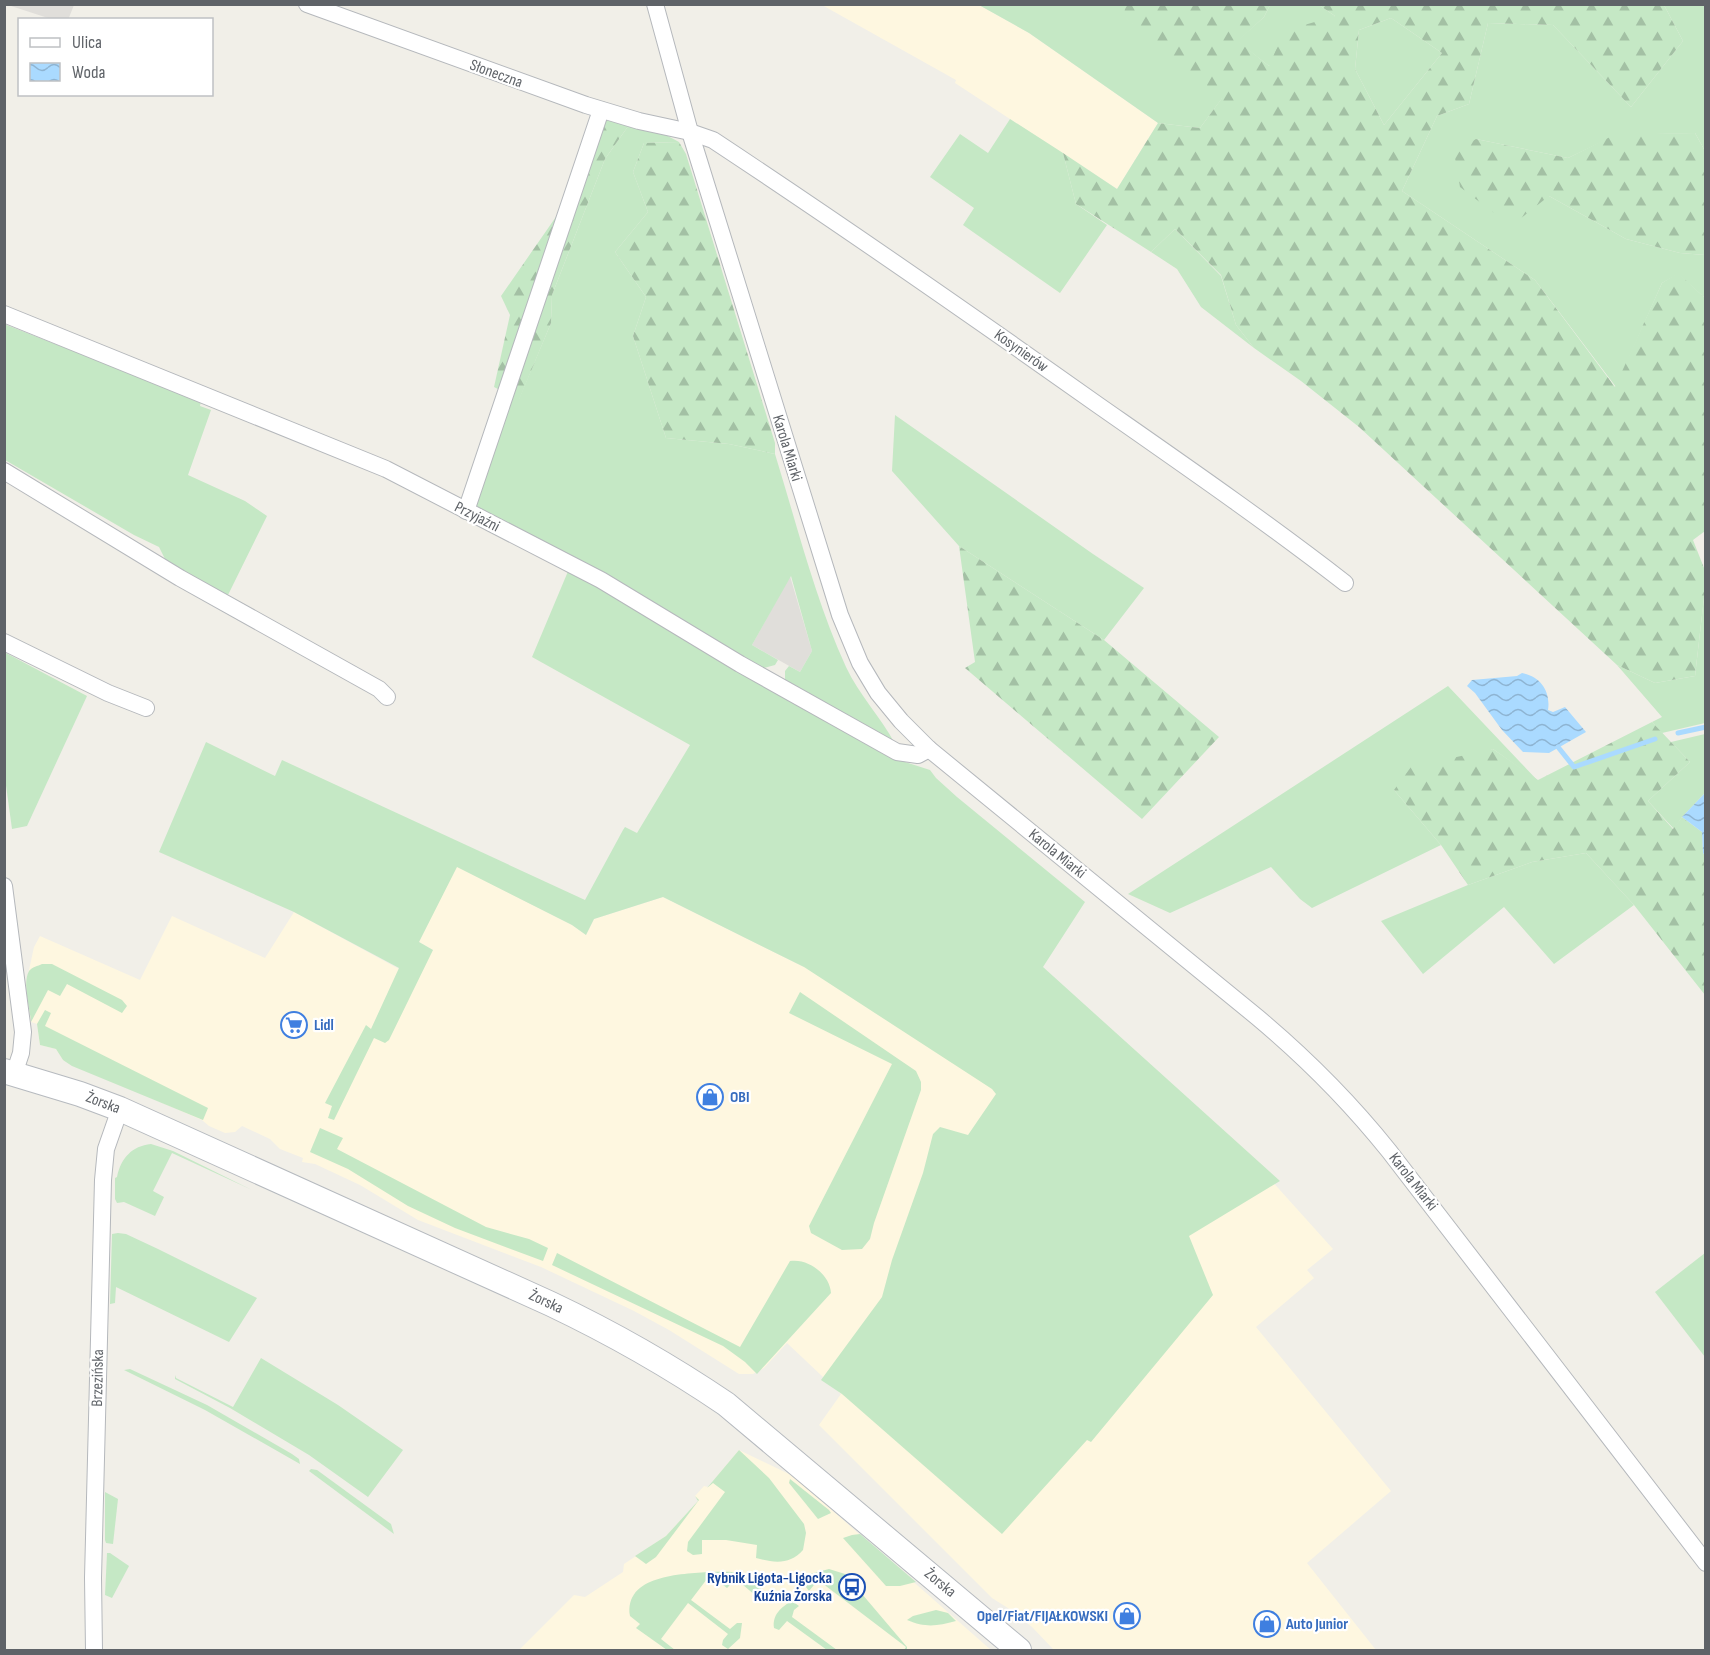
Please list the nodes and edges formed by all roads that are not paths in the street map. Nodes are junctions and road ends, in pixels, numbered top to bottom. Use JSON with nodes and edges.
{"nodes":[{"id":1,"x":307,"y":4,"type":"edge"},
{"id":2,"x":655,"y":4,"type":"edge"},
{"id":3,"x":602,"y":110,"type":"junction"},
{"id":4,"x":690,"y":132,"type":"junction"},
{"id":5,"x":4,"y":314,"type":"edge"},
{"id":6,"x":4,"y":471,"type":"edge"},
{"id":7,"x":466,"y":511,"type":"junction"},
{"id":8,"x":1345,"y":584,"type":"dead end"},
{"id":9,"x":4,"y":642,"type":"edge"},
{"id":10,"x":387,"y":697,"type":"dead end"},
{"id":11,"x":146,"y":708,"type":"dead end"},
{"id":12,"x":929,"y":749,"type":"junction"},
{"id":13,"x":4,"y":886,"type":"edge"},
{"id":14,"x":9,"y":1072,"type":"edge"},
{"id":15,"x":120,"y":1109,"type":"junction"},
{"id":16,"x":1706,"y":1563,"type":"edge"},
{"id":17,"x":94,"y":1650,"type":"edge"},
{"id":18,"x":1019,"y":1650,"type":"edge"}],
"edges":[{"from":1,"to":3,"type":"street","name":"Słoneczna"},
{"from":2,"to":4,"type":"street","name":"Karola Miarki"},
{"from":3,"to":4,"type":"street","name":"Słoneczna"},
{"from":3,"to":7,"type":"street"},
{"from":4,"to":8,"type":"street","name":"Kosynierów"},
{"from":4,"to":12,"type":"street","name":"Karola Miarki"},
{"from":5,"to":7,"type":"street","name":"Przyjaźni"},
{"from":6,"to":10,"type":"street"},
{"from":7,"to":12,"type":"street","name":"Przyjaźni"},
{"from":9,"to":11,"type":"street"},
{"from":12,"to":16,"type":"street","name":"Karola Miarki"},
{"from":13,"to":14,"type":"street"},
{"from":14,"to":15,"type":"main road","name":"Żorska"},
{"from":15,"to":17,"type":"street","name":"Brzezińska"},
{"from":15,"to":18,"type":"main road","name":"Żorska"}]}
